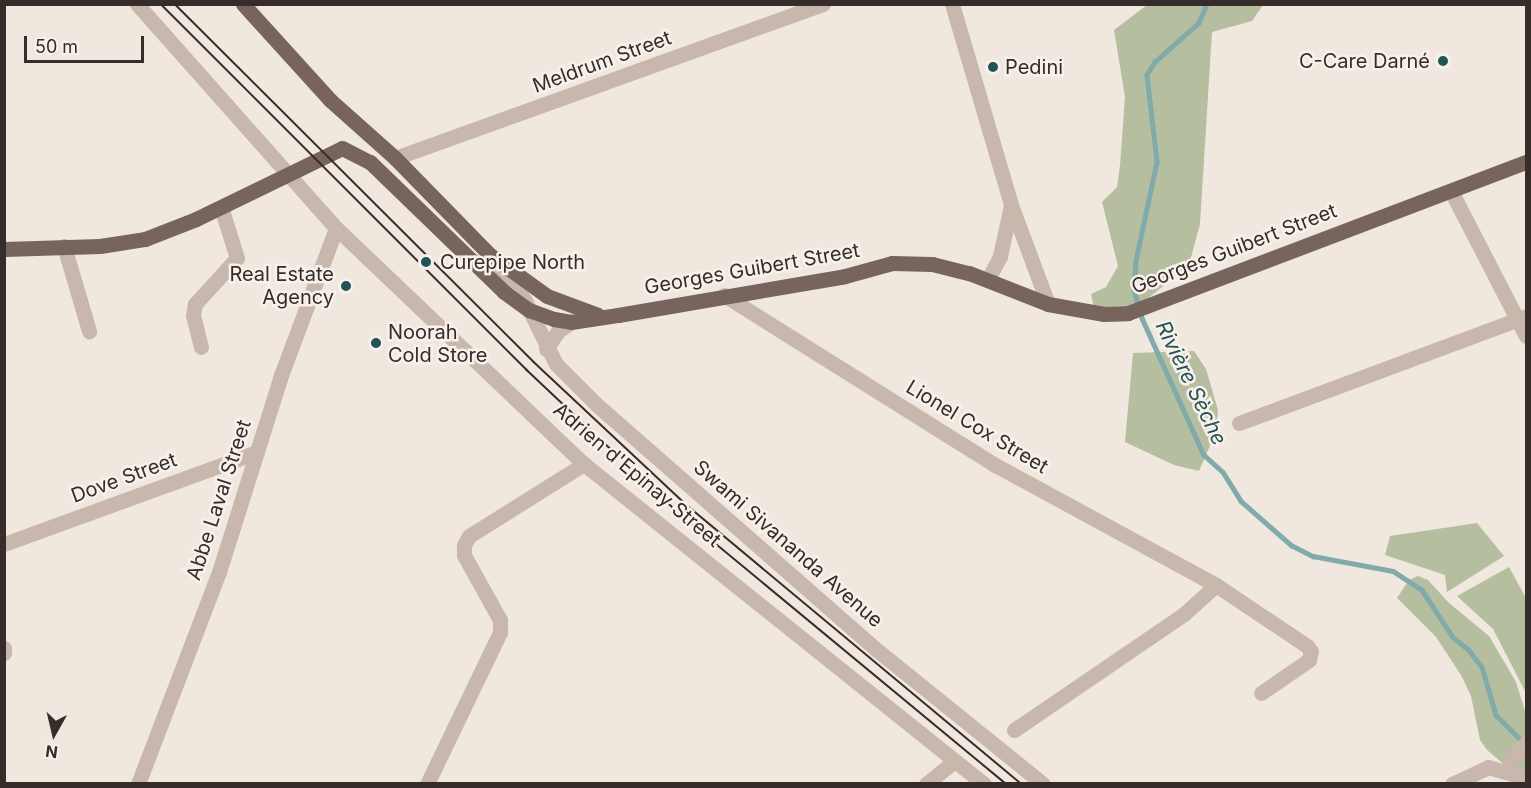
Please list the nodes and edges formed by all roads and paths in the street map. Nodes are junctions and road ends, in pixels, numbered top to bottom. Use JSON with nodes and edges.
{"nodes":[{"id":1,"x":137,"y":4,"type":"edge"},
{"id":2,"x":243,"y":4,"type":"edge"},
{"id":3,"x":823,"y":4,"type":"edge"},
{"id":4,"x":952,"y":4,"type":"edge"},
{"id":5,"x":395,"y":158,"type":"junction"},
{"id":6,"x":1527,"y":162,"type":"edge"},
{"id":7,"x":288,"y":171,"type":"junction"},
{"id":8,"x":1451,"y":190,"type":"junction"},
{"id":9,"x":1011,"y":205,"type":"junction"},
{"id":10,"x":221,"y":207,"type":"junction"},
{"id":11,"x":336,"y":228,"type":"junction"},
{"id":12,"x":64,"y":246,"type":"junction"},
{"id":13,"x":4,"y":249,"type":"edge"},
{"id":14,"x":490,"y":255,"type":"junction"},
{"id":15,"x":988,"y":279,"type":"junction"},
{"id":16,"x":724,"y":295,"type":"junction"},
{"id":17,"x":1048,"y":304,"type":"junction"},
{"id":18,"x":529,"y":310,"type":"junction"},
{"id":19,"x":598,"y":315,"type":"junction"},
{"id":20,"x":1521,"y":318,"type":"edge"},
{"id":21,"x":572,"y":322,"type":"junction"},
{"id":22,"x":89,"y":332,"type":"dead end"},
{"id":23,"x":1527,"y":336,"type":"edge"},
{"id":24,"x":201,"y":347,"type":"dead end"},
{"id":25,"x":546,"y":349,"type":"junction"},
{"id":26,"x":1239,"y":423,"type":"dead end"},
{"id":27,"x":257,"y":452,"type":"junction"},
{"id":28,"x":584,"y":464,"type":"junction"},
{"id":29,"x":4,"y":544,"type":"edge"},
{"id":30,"x":1216,"y":585,"type":"junction"},
{"id":31,"x":4,"y":648,"type":"edge"},
{"id":32,"x":4,"y":653,"type":"edge"},
{"id":33,"x":1261,"y":693,"type":"dead end"},
{"id":34,"x":1014,"y":730,"type":"dead end"},
{"id":35,"x":1527,"y":743,"type":"edge"},
{"id":36,"x":954,"y":761,"type":"junction"},
{"id":37,"x":1509,"y":765,"type":"junction"},
{"id":38,"x":1527,"y":778,"type":"edge"},
{"id":39,"x":138,"y":783,"type":"edge"},
{"id":40,"x":427,"y":783,"type":"edge"},
{"id":41,"x":926,"y":783,"type":"edge"},
{"id":42,"x":984,"y":783,"type":"edge"},
{"id":43,"x":1043,"y":783,"type":"edge"},
{"id":44,"x":1452,"y":783,"type":"edge"}],
"edges":[{"from":1,"to":7,"type":"street","name":"Adrien d'Epinay Street"},
{"from":2,"to":5,"type":"main road","name":"Georges Guibert Street"},
{"from":3,"to":5,"type":"street","name":"Meldrum Street"},
{"from":4,"to":9,"type":"street"},
{"from":5,"to":14,"type":"main road","name":"Georges Guibert Street"},
{"from":6,"to":8,"type":"main road","name":"Georges Guibert Street"},
{"from":7,"to":10,"type":"main road"},
{"from":7,"to":11,"type":"street","name":"Adrien d'Epinay Street"},
{"from":7,"to":18,"type":"main road"},
{"from":8,"to":17,"type":"main road","name":"Georges Guibert Street"},
{"from":8,"to":20,"type":"street"},
{"from":9,"to":15,"type":"street"},
{"from":9,"to":17,"type":"street"},
{"from":10,"to":12,"type":"main road"},
{"from":10,"to":24,"type":"street"},
{"from":11,"to":27,"type":"street","name":"Abbe Laval Street"},
{"from":11,"to":28,"type":"street","name":"Adrien d'Epinay Street"},
{"from":12,"to":13,"type":"main road"},
{"from":12,"to":22,"type":"street"},
{"from":14,"to":18,"type":"street","name":"Swami Sivananda Avenue"},
{"from":14,"to":19,"type":"main road","name":"Georges Guibert Street"},
{"from":15,"to":16,"type":"main road","name":"Georges Guibert Street"},
{"from":15,"to":17,"type":"main road","name":"Georges Guibert Street"},
{"from":16,"to":19,"type":"main road","name":"Georges Guibert Street"},
{"from":16,"to":30,"type":"street","name":"Lionel Cox Street"},
{"from":18,"to":21,"type":"main road"},
{"from":18,"to":25,"type":"street","name":"Swami Sivananda Avenue"},
{"from":19,"to":21,"type":"main road","name":"Georges Guibert Street"},
{"from":20,"to":23,"type":"street"},
{"from":20,"to":26,"type":"street"},
{"from":21,"to":25,"type":"street"},
{"from":25,"to":43,"type":"street","name":"Swami Sivananda Avenue"},
{"from":27,"to":29,"type":"street","name":"Dove Street"},
{"from":27,"to":39,"type":"street","name":"Abbe Laval Street"},
{"from":28,"to":36,"type":"street","name":"Adrien d'Epinay Street"},
{"from":28,"to":40,"type":"street"},
{"from":30,"to":33,"type":"street","name":"Lionel Cox Street"},
{"from":30,"to":34,"type":"street"},
{"from":31,"to":32,"type":"street"},
{"from":35,"to":37,"type":"street"},
{"from":36,"to":41,"type":"street"},
{"from":36,"to":42,"type":"street","name":"Adrien d'Epinay Street"},
{"from":37,"to":38,"type":"street"},
{"from":37,"to":44,"type":"street"}]}
